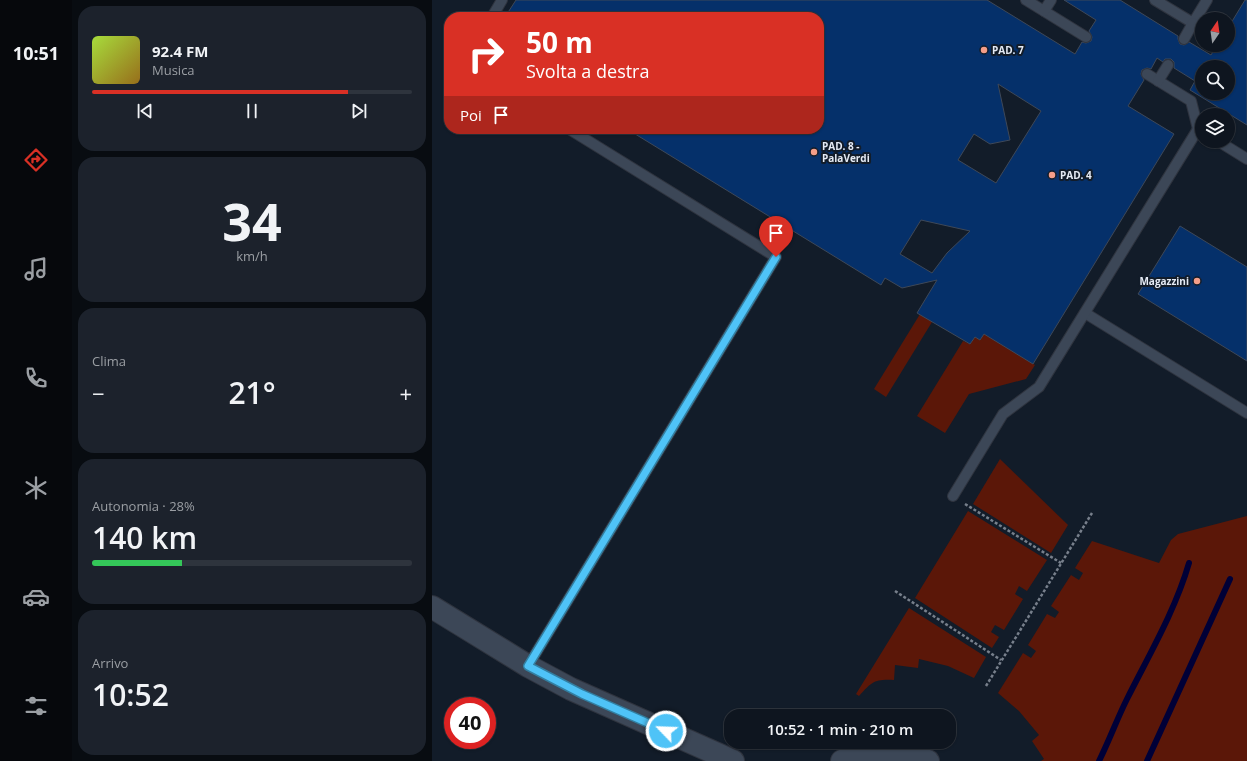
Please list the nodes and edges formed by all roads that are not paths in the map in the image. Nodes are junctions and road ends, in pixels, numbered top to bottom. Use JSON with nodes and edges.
{"nodes":[{"id":1,"x":502,"y":0,"type":"edge"},
{"id":2,"x":1026,"y":0,"type":"edge"},
{"id":3,"x":1051,"y":0,"type":"edge"},
{"id":4,"x":1155,"y":0,"type":"edge"},
{"id":5,"x":1208,"y":0,"type":"edge"},
{"id":6,"x":1044,"y":11,"type":"junction"},
{"id":7,"x":495,"y":12,"type":"edge"},
{"id":8,"x":1193,"y":23,"type":"junction"},
{"id":9,"x":1086,"y":37,"type":"dead end"},
{"id":10,"x":1184,"y":39,"type":"dead end"},
{"id":11,"x":1168,"y":65,"type":"dead end"},
{"id":12,"x":1147,"y":74,"type":"dead end"},
{"id":13,"x":1158,"y":81,"type":"junction"},
{"id":14,"x":1195,"y":114,"type":"edge"},
{"id":15,"x":576,"y":134,"type":"edge"},
{"id":16,"x":1195,"y":138,"type":"edge"},
{"id":17,"x":1229,"y":148,"type":"edge"},
{"id":18,"x":1247,"y":159,"type":"edge"},
{"id":19,"x":1085,"y":313,"type":"junction"},
{"id":20,"x":1247,"y":413,"type":"edge"},
{"id":21,"x":953,"y":496,"type":"road end"},
{"id":22,"x":432,"y":607,"type":"edge"},
{"id":23,"x":528,"y":666,"type":"junction"},
{"id":24,"x":733,"y":761,"type":"edge"},
{"id":25,"x":842,"y":761,"type":"edge"},
{"id":26,"x":928,"y":761,"type":"edge"}],
"edges":[{"from":1,"to":7,"type":"lane"},
{"from":2,"to":6,"type":"lane"},
{"from":3,"to":6,"type":"lane"},
{"from":4,"to":8,"type":"lane"},
{"from":5,"to":8,"type":"lane"},
{"from":6,"to":9,"type":"lane"},
{"from":8,"to":10,"type":"lane"},
{"from":11,"to":13,"type":"lane"},
{"from":12,"to":13,"type":"lane"},
{"from":13,"to":14,"type":"lane"},
{"from":15,"to":23,"type":"lane"},
{"from":16,"to":19,"type":"lane"},
{"from":17,"to":18,"type":"lane"},
{"from":19,"to":20,"type":"lane"},
{"from":19,"to":21,"type":"lane"},
{"from":22,"to":23,"type":"street"},
{"from":23,"to":24,"type":"street"},
{"from":25,"to":26,"type":"street"}]}
